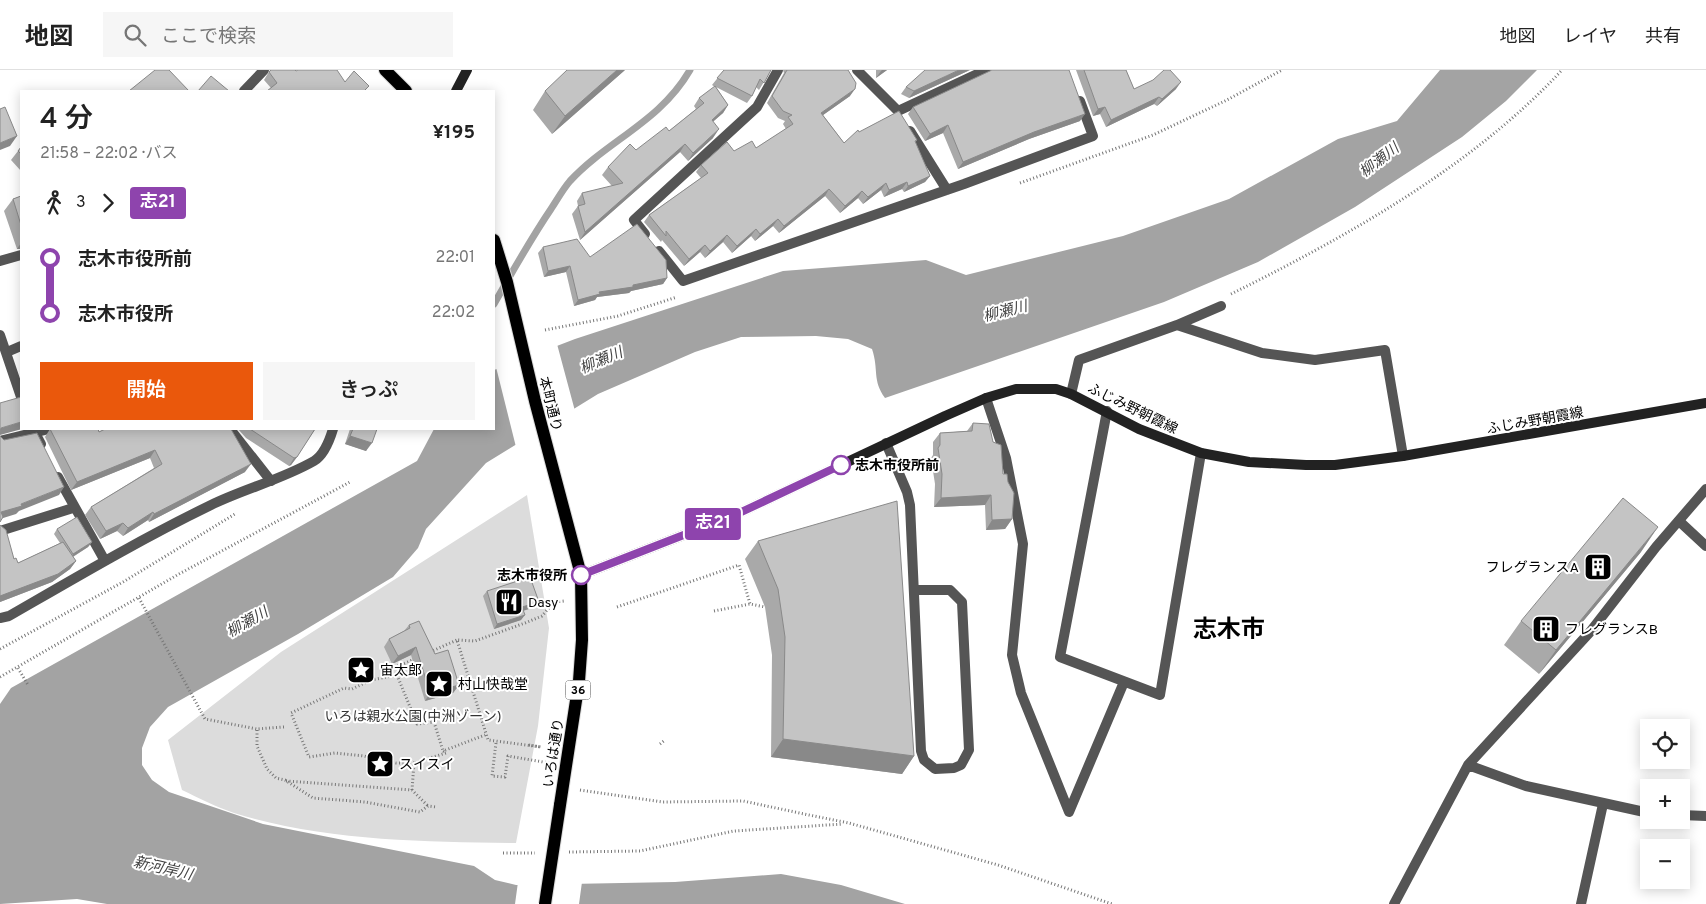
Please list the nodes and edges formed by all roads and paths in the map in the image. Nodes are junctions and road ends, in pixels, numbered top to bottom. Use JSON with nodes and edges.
{"nodes":[{"id":1,"x":264,"y":70,"type":"edge"},
{"id":2,"x":385,"y":70,"type":"edge"},
{"id":3,"x":467,"y":70,"type":"edge"},
{"id":4,"x":778,"y":70,"type":"edge"},
{"id":5,"x":858,"y":70,"type":"edge"},
{"id":6,"x":986,"y":70,"type":"edge"},
{"id":7,"x":1562,"y":70,"type":"edge"},
{"id":8,"x":245,"y":90,"type":"edge"},
{"id":9,"x":405,"y":90,"type":"edge"},
{"id":10,"x":457,"y":90,"type":"edge"},
{"id":11,"x":1078,"y":95,"type":"edge"},
{"id":12,"x":898,"y":111,"type":"junction"},
{"id":13,"x":947,"y":190,"type":"junction"},
{"id":14,"x":495,"y":243,"type":"edge"},
{"id":15,"x":20,"y":255,"type":"edge"},
{"id":16,"x":0,"y":261,"type":"edge"},
{"id":17,"x":1222,"y":306,"type":"joint"},
{"id":18,"x":1177,"y":325,"type":"junction"},
{"id":19,"x":0,"y":334,"type":"edge"},
{"id":20,"x":20,"y":346,"type":"edge"},
{"id":21,"x":7,"y":352,"type":"junction"},
{"id":22,"x":20,"y":394,"type":"edge"},
{"id":23,"x":1071,"y":394,"type":"junction"},
{"id":24,"x":986,"y":398,"type":"junction"},
{"id":25,"x":1706,"y":404,"type":"edge"},
{"id":26,"x":1107,"y":411,"type":"junction"},
{"id":27,"x":231,"y":430,"type":"edge"},
{"id":28,"x":333,"y":430,"type":"edge"},
{"id":29,"x":34,"y":431,"type":"edge"},
{"id":30,"x":0,"y":441,"type":"edge"},
{"id":31,"x":886,"y":443,"type":"junction"},
{"id":32,"x":1201,"y":453,"type":"junction"},
{"id":33,"x":1403,"y":456,"type":"junction"},
{"id":34,"x":271,"y":481,"type":"junction"},
{"id":35,"x":350,"y":482,"type":"dead end"},
{"id":36,"x":1706,"y":489,"type":"edge"},
{"id":37,"x":73,"y":508,"type":"junction"},
{"id":38,"x":236,"y":514,"type":"dead end"},
{"id":39,"x":1678,"y":521,"type":"junction"},
{"id":40,"x":0,"y":531,"type":"edge"},
{"id":41,"x":1706,"y":546,"type":"edge"},
{"id":42,"x":105,"y":561,"type":"junction"},
{"id":43,"x":581,"y":575,"type":"junction"},
{"id":44,"x":914,"y":590,"type":"junction"},
{"id":45,"x":139,"y":598,"type":"junction"},
{"id":46,"x":582,"y":599,"type":"junction"},
{"id":47,"x":750,"y":604,"type":"junction"},
{"id":48,"x":765,"y":607,"type":"dead end"},
{"id":49,"x":616,"y":608,"type":"dead end"},
{"id":50,"x":714,"y":611,"type":"dead end"},
{"id":51,"x":0,"y":618,"type":"edge"},
{"id":52,"x":457,"y":640,"type":"junction"},
{"id":53,"x":0,"y":649,"type":"edge"},
{"id":54,"x":18,"y":668,"type":"junction"},
{"id":55,"x":397,"y":674,"type":"junction"},
{"id":56,"x":0,"y":677,"type":"edge"},
{"id":57,"x":1124,"y":682,"type":"junction"},
{"id":58,"x":28,"y":685,"type":"dead end"},
{"id":59,"x":284,"y":727,"type":"dead end"},
{"id":60,"x":257,"y":729,"type":"junction"},
{"id":61,"x":485,"y":735,"type":"junction"},
{"id":62,"x":665,"y":740,"type":"dead end"},
{"id":63,"x":496,"y":743,"type":"junction"},
{"id":64,"x":660,"y":744,"type":"dead end"},
{"id":65,"x":529,"y":745,"type":"dead end"},
{"id":66,"x":442,"y":750,"type":"junction"},
{"id":67,"x":414,"y":764,"type":"junction"},
{"id":68,"x":1468,"y":764,"type":"junction"},
{"id":69,"x":567,"y":766,"type":"junction"},
{"id":70,"x":285,"y":780,"type":"junction"},
{"id":71,"x":563,"y":787,"type":"junction"},
{"id":72,"x":412,"y":790,"type":"junction"},
{"id":73,"x":1603,"y":804,"type":"junction"},
{"id":74,"x":428,"y":806,"type":"junction"},
{"id":75,"x":436,"y":807,"type":"dead end"},
{"id":76,"x":1640,"y":811,"type":"edge"},
{"id":77,"x":1690,"y":815,"type":"edge"},
{"id":78,"x":1706,"y":816,"type":"edge"},
{"id":79,"x":849,"y":824,"type":"junction"},
{"id":80,"x":562,"y":852,"type":"dead end"},
{"id":81,"x":503,"y":853,"type":"dead end"},
{"id":82,"x":542,"y":853,"type":"dead end"},
{"id":83,"x":545,"y":904,"type":"edge"},
{"id":84,"x":1112,"y":904,"type":"edge"},
{"id":85,"x":1394,"y":904,"type":"edge"},
{"id":86,"x":1581,"y":904,"type":"edge"}],
"edges":[{"from":1,"to":8,"type":"street"},
{"from":2,"to":9,"type":"main road"},
{"from":3,"to":10,"type":"main road"},
{"from":4,"to":13,"type":"street"},
{"from":5,"to":12,"type":"street"},
{"from":6,"to":12,"type":"street"},
{"from":7,"to":17,"type":"path"},
{"from":11,"to":13,"type":"street"},
{"from":12,"to":13,"type":"street"},
{"from":14,"to":43,"type":"main road","name":"本町通り","number":"36"},
{"from":15,"to":16,"type":"street"},
{"from":17,"to":18,"type":"street"},
{"from":18,"to":23,"type":"street"},
{"from":18,"to":33,"type":"street"},
{"from":19,"to":21,"type":"street"},
{"from":20,"to":21,"type":"street"},
{"from":21,"to":22,"type":"street"},
{"from":23,"to":24,"type":"main road","name":"ふじみ野朝霞線"},
{"from":23,"to":26,"type":"main road","name":"ふじみ野朝霞線"},
{"from":24,"to":31,"type":"main road","name":"ふじみ野朝霞線"},
{"from":24,"to":57,"type":"street"},
{"from":25,"to":33,"type":"main road","name":"ふじみ野朝霞線"},
{"from":26,"to":32,"type":"main road","name":"ふじみ野朝霞線"},
{"from":26,"to":57,"type":"street"},
{"from":27,"to":34,"type":"street"},
{"from":28,"to":34,"type":"street"},
{"from":29,"to":30,"type":"street"},
{"from":29,"to":37,"type":"street"},
{"from":31,"to":43,"type":"main road","name":"ふじみ野朝霞線"},
{"from":31,"to":44,"type":"street"},
{"from":32,"to":33,"type":"main road","name":"ふじみ野朝霞線"},
{"from":32,"to":57,"type":"street"},
{"from":34,"to":42,"type":"street"},
{"from":35,"to":45,"type":"path"},
{"from":36,"to":39,"type":"street"},
{"from":37,"to":40,"type":"street"},
{"from":37,"to":42,"type":"street"},
{"from":38,"to":53,"type":"path"},
{"from":39,"to":41,"type":"street"},
{"from":39,"to":68,"type":"street"},
{"from":42,"to":51,"type":"street"},
{"from":43,"to":46,"type":"main road","name":"いろは通り","number":"36"},
{"from":44,"to":44,"type":"street"},
{"from":45,"to":54,"type":"path"},
{"from":45,"to":60,"type":"path"},
{"from":46,"to":52,"type":"path"},
{"from":46,"to":69,"type":"main road","name":"いろは通り","number":"36"},
{"from":47,"to":48,"type":"path"},
{"from":47,"to":49,"type":"path"},
{"from":47,"to":50,"type":"path"},
{"from":52,"to":55,"type":"path"},
{"from":52,"to":61,"type":"path"},
{"from":54,"to":56,"type":"path"},
{"from":54,"to":58,"type":"path"},
{"from":55,"to":66,"type":"path"},
{"from":55,"to":67,"type":"path"},
{"from":59,"to":60,"type":"path"},
{"from":60,"to":70,"type":"path"},
{"from":61,"to":63,"type":"path"},
{"from":61,"to":66,"type":"path"},
{"from":62,"to":64,"type":"path"},
{"from":63,"to":65,"type":"path"},
{"from":63,"to":69,"type":"path"},
{"from":66,"to":67,"type":"path"},
{"from":67,"to":72,"type":"path"},
{"from":68,"to":73,"type":"street"},
{"from":68,"to":85,"type":"street"},
{"from":69,"to":71,"type":"main road","name":"いろは通り","number":"36"},
{"from":70,"to":72,"type":"path"},
{"from":70,"to":74,"type":"path"},
{"from":71,"to":79,"type":"path"},
{"from":71,"to":83,"type":"main road","name":"いろは通り","number":"36","bridge":true},
{"from":72,"to":74,"type":"path"},
{"from":73,"to":76,"type":"street"},
{"from":73,"to":86,"type":"street"},
{"from":74,"to":75,"type":"path"},
{"from":77,"to":78,"type":"street"},
{"from":79,"to":80,"type":"path"},
{"from":79,"to":84,"type":"path"},
{"from":81,"to":82,"type":"path"}]}
